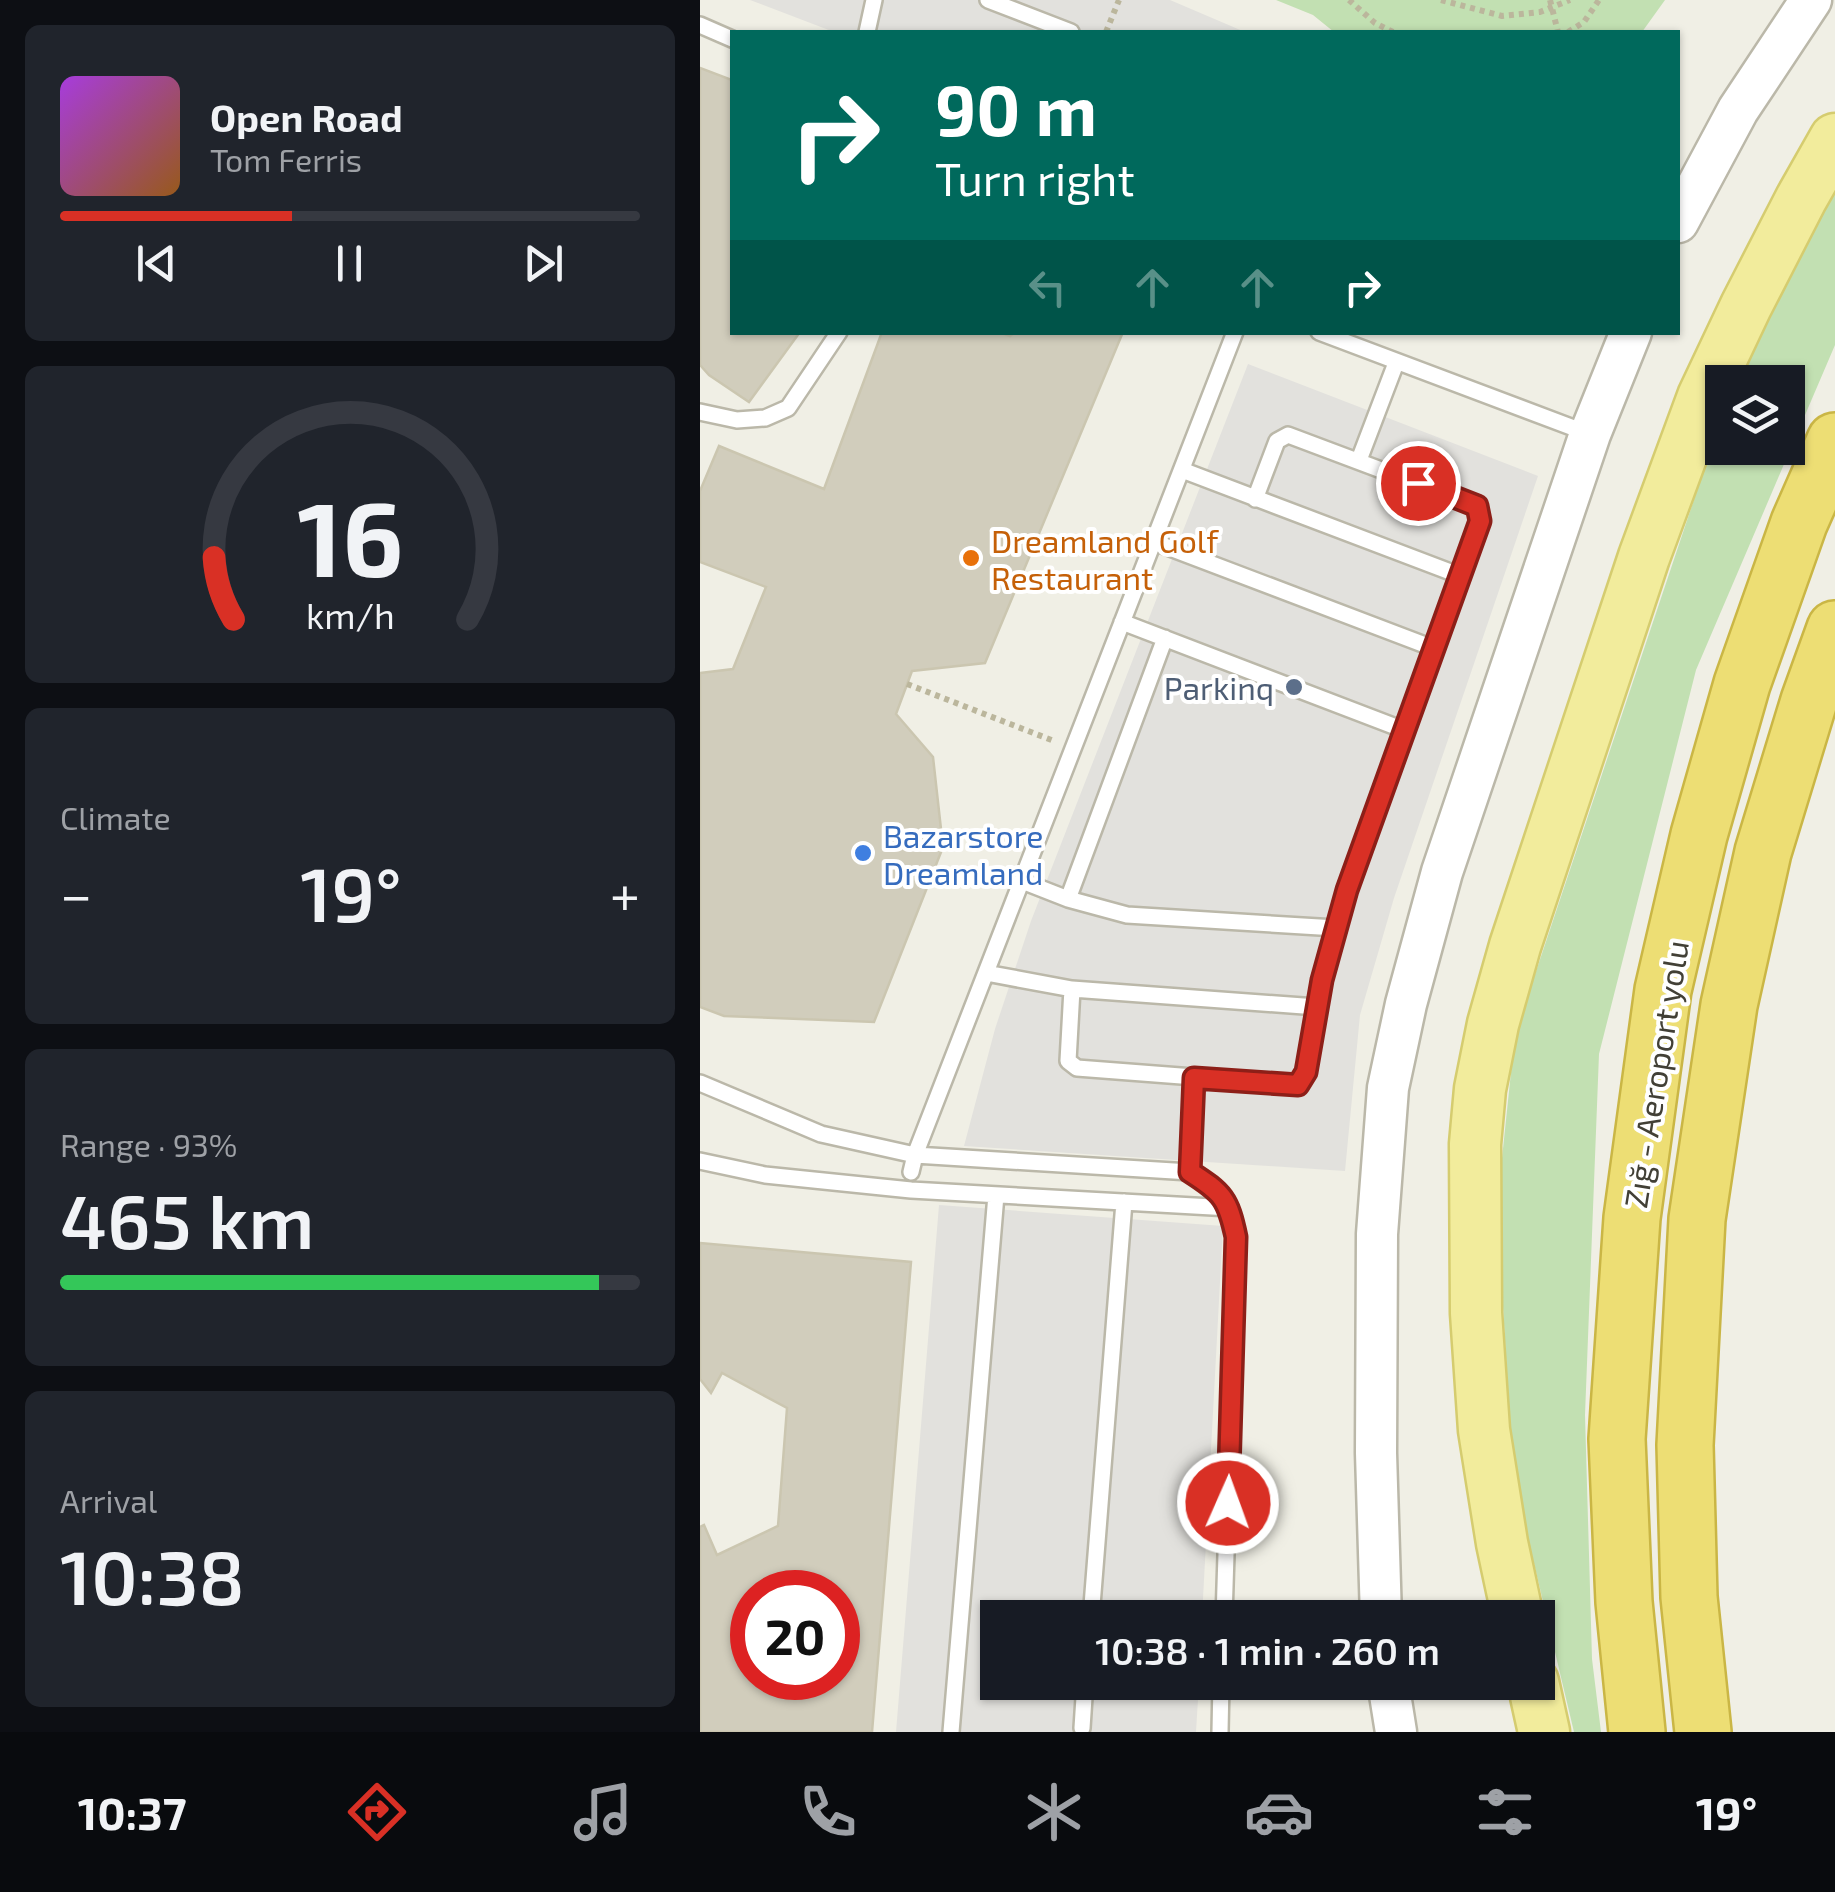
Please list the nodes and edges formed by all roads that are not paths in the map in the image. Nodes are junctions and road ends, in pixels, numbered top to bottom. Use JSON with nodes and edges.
{"nodes":[{"id":1,"x":874,"y":0,"type":"edge"},
{"id":2,"x":988,"y":0,"type":"edge"},
{"id":3,"x":1811,"y":0,"type":"edge"},
{"id":4,"x":700,"y":26,"type":"edge"},
{"id":5,"x":867,"y":30,"type":"edge"},
{"id":6,"x":1066,"y":30,"type":"edge"},
{"id":7,"x":730,"y":39,"type":"edge"},
{"id":8,"x":1835,"y":139,"type":"edge"},
{"id":9,"x":1680,"y":218,"type":"edge"},
{"id":10,"x":837,"y":335,"type":"edge"},
{"id":11,"x":1234,"y":335,"type":"edge"},
{"id":12,"x":1326,"y":335,"type":"edge"},
{"id":13,"x":1630,"y":335,"type":"edge"},
{"id":14,"x":1396,"y":363,"type":"junction"},
{"id":15,"x":700,"y":412,"type":"edge"},
{"id":16,"x":1590,"y":434,"type":"junction"},
{"id":17,"x":1835,"y":441,"type":"edge"},
{"id":18,"x":1358,"y":460,"type":"junction"},
{"id":19,"x":1182,"y":470,"type":"junction"},
{"id":20,"x":1255,"y":498,"type":"junction"},
{"id":21,"x":1154,"y":542,"type":"junction"},
{"id":22,"x":1461,"y":576,"type":"junction"},
{"id":23,"x":1122,"y":622,"type":"junction"},
{"id":24,"x":1835,"y":629,"type":"edge"},
{"id":25,"x":1164,"y":638,"type":"junction"},
{"id":26,"x":1433,"y":648,"type":"junction"},
{"id":27,"x":1404,"y":730,"type":"junction"},
{"id":28,"x":1022,"y":881,"type":"junction"},
{"id":29,"x":1068,"y":899,"type":"junction"},
{"id":30,"x":1336,"y":928,"type":"junction"},
{"id":31,"x":986,"y":973,"type":"junction"},
{"id":32,"x":1072,"y":989,"type":"junction"},
{"id":33,"x":1317,"y":1006,"type":"junction"},
{"id":34,"x":1194,"y":1078,"type":"junction"},
{"id":35,"x":700,"y":1083,"type":"edge"},
{"id":36,"x":915,"y":1155,"type":"junction"},
{"id":37,"x":700,"y":1160,"type":"edge"},
{"id":38,"x":911,"y":1172,"type":"dead end"},
{"id":39,"x":1190,"y":1172,"type":"junction"},
{"id":40,"x":996,"y":1195,"type":"junction"},
{"id":41,"x":1124,"y":1202,"type":"junction"},
{"id":42,"x":1230,"y":1208,"type":"junction"},
{"id":43,"x":1091,"y":1600,"type":"edge"},
{"id":44,"x":1225,"y":1600,"type":"edge"},
{"id":45,"x":1381,"y":1600,"type":"edge"},
{"id":46,"x":1514,"y":1600,"type":"edge"},
{"id":47,"x":1084,"y":1700,"type":"edge"},
{"id":48,"x":1221,"y":1700,"type":"edge"},
{"id":49,"x":1391,"y":1700,"type":"edge"},
{"id":50,"x":1537,"y":1700,"type":"edge"},
{"id":51,"x":1082,"y":1728,"type":"dead end"},
{"id":52,"x":951,"y":1732,"type":"edge"},
{"id":53,"x":1220,"y":1732,"type":"edge"},
{"id":54,"x":1396,"y":1732,"type":"edge"},
{"id":55,"x":1544,"y":1732,"type":"edge"},
{"id":56,"x":1637,"y":1732,"type":"edge"},
{"id":57,"x":1703,"y":1732,"type":"edge"}],
"edges":[{"from":1,"to":5,"type":"lane"},
{"from":2,"to":6,"type":"lane"},
{"from":3,"to":9,"type":"street"},
{"from":4,"to":7,"type":"lane"},
{"from":8,"to":46,"type":"main road"},
{"from":10,"to":15,"type":"lane"},
{"from":11,"to":19,"type":"lane"},
{"from":12,"to":14,"type":"lane"},
{"from":13,"to":16,"type":"street"},
{"from":14,"to":16,"type":"lane"},
{"from":14,"to":18,"type":"lane"},
{"from":16,"to":45,"type":"street"},
{"from":17,"to":56,"type":"highway","name":"Zığ - Aeroport yolu"},
{"from":18,"to":20,"type":"lane"},
{"from":18,"to":22,"type":"lane"},
{"from":19,"to":20,"type":"lane"},
{"from":19,"to":21,"type":"lane"},
{"from":20,"to":22,"type":"lane"},
{"from":21,"to":23,"type":"lane"},
{"from":21,"to":26,"type":"lane"},
{"from":22,"to":26,"type":"lane"},
{"from":23,"to":25,"type":"lane"},
{"from":23,"to":28,"type":"lane"},
{"from":24,"to":57,"type":"highway","name":"Zığ - Aeroport yolu"},
{"from":25,"to":27,"type":"lane"},
{"from":25,"to":29,"type":"lane"},
{"from":26,"to":27,"type":"lane"},
{"from":27,"to":30,"type":"lane"},
{"from":28,"to":29,"type":"lane"},
{"from":28,"to":31,"type":"lane"},
{"from":29,"to":30,"type":"lane"},
{"from":30,"to":33,"type":"lane"},
{"from":31,"to":32,"type":"lane"},
{"from":31,"to":36,"type":"lane"},
{"from":32,"to":33,"type":"lane"},
{"from":32,"to":34,"type":"lane"},
{"from":33,"to":34,"type":"lane"},
{"from":34,"to":39,"type":"lane"},
{"from":35,"to":36,"type":"lane"},
{"from":36,"to":38,"type":"lane"},
{"from":36,"to":39,"type":"lane"},
{"from":37,"to":40,"type":"lane"},
{"from":39,"to":42,"type":"lane"},
{"from":40,"to":41,"type":"lane"},
{"from":40,"to":52,"type":"lane"},
{"from":41,"to":42,"type":"lane"},
{"from":41,"to":43,"type":"lane"},
{"from":42,"to":44,"type":"lane"},
{"from":47,"to":51,"type":"lane"},
{"from":48,"to":53,"type":"lane"},
{"from":49,"to":54,"type":"street"},
{"from":50,"to":55,"type":"main road"}]}
